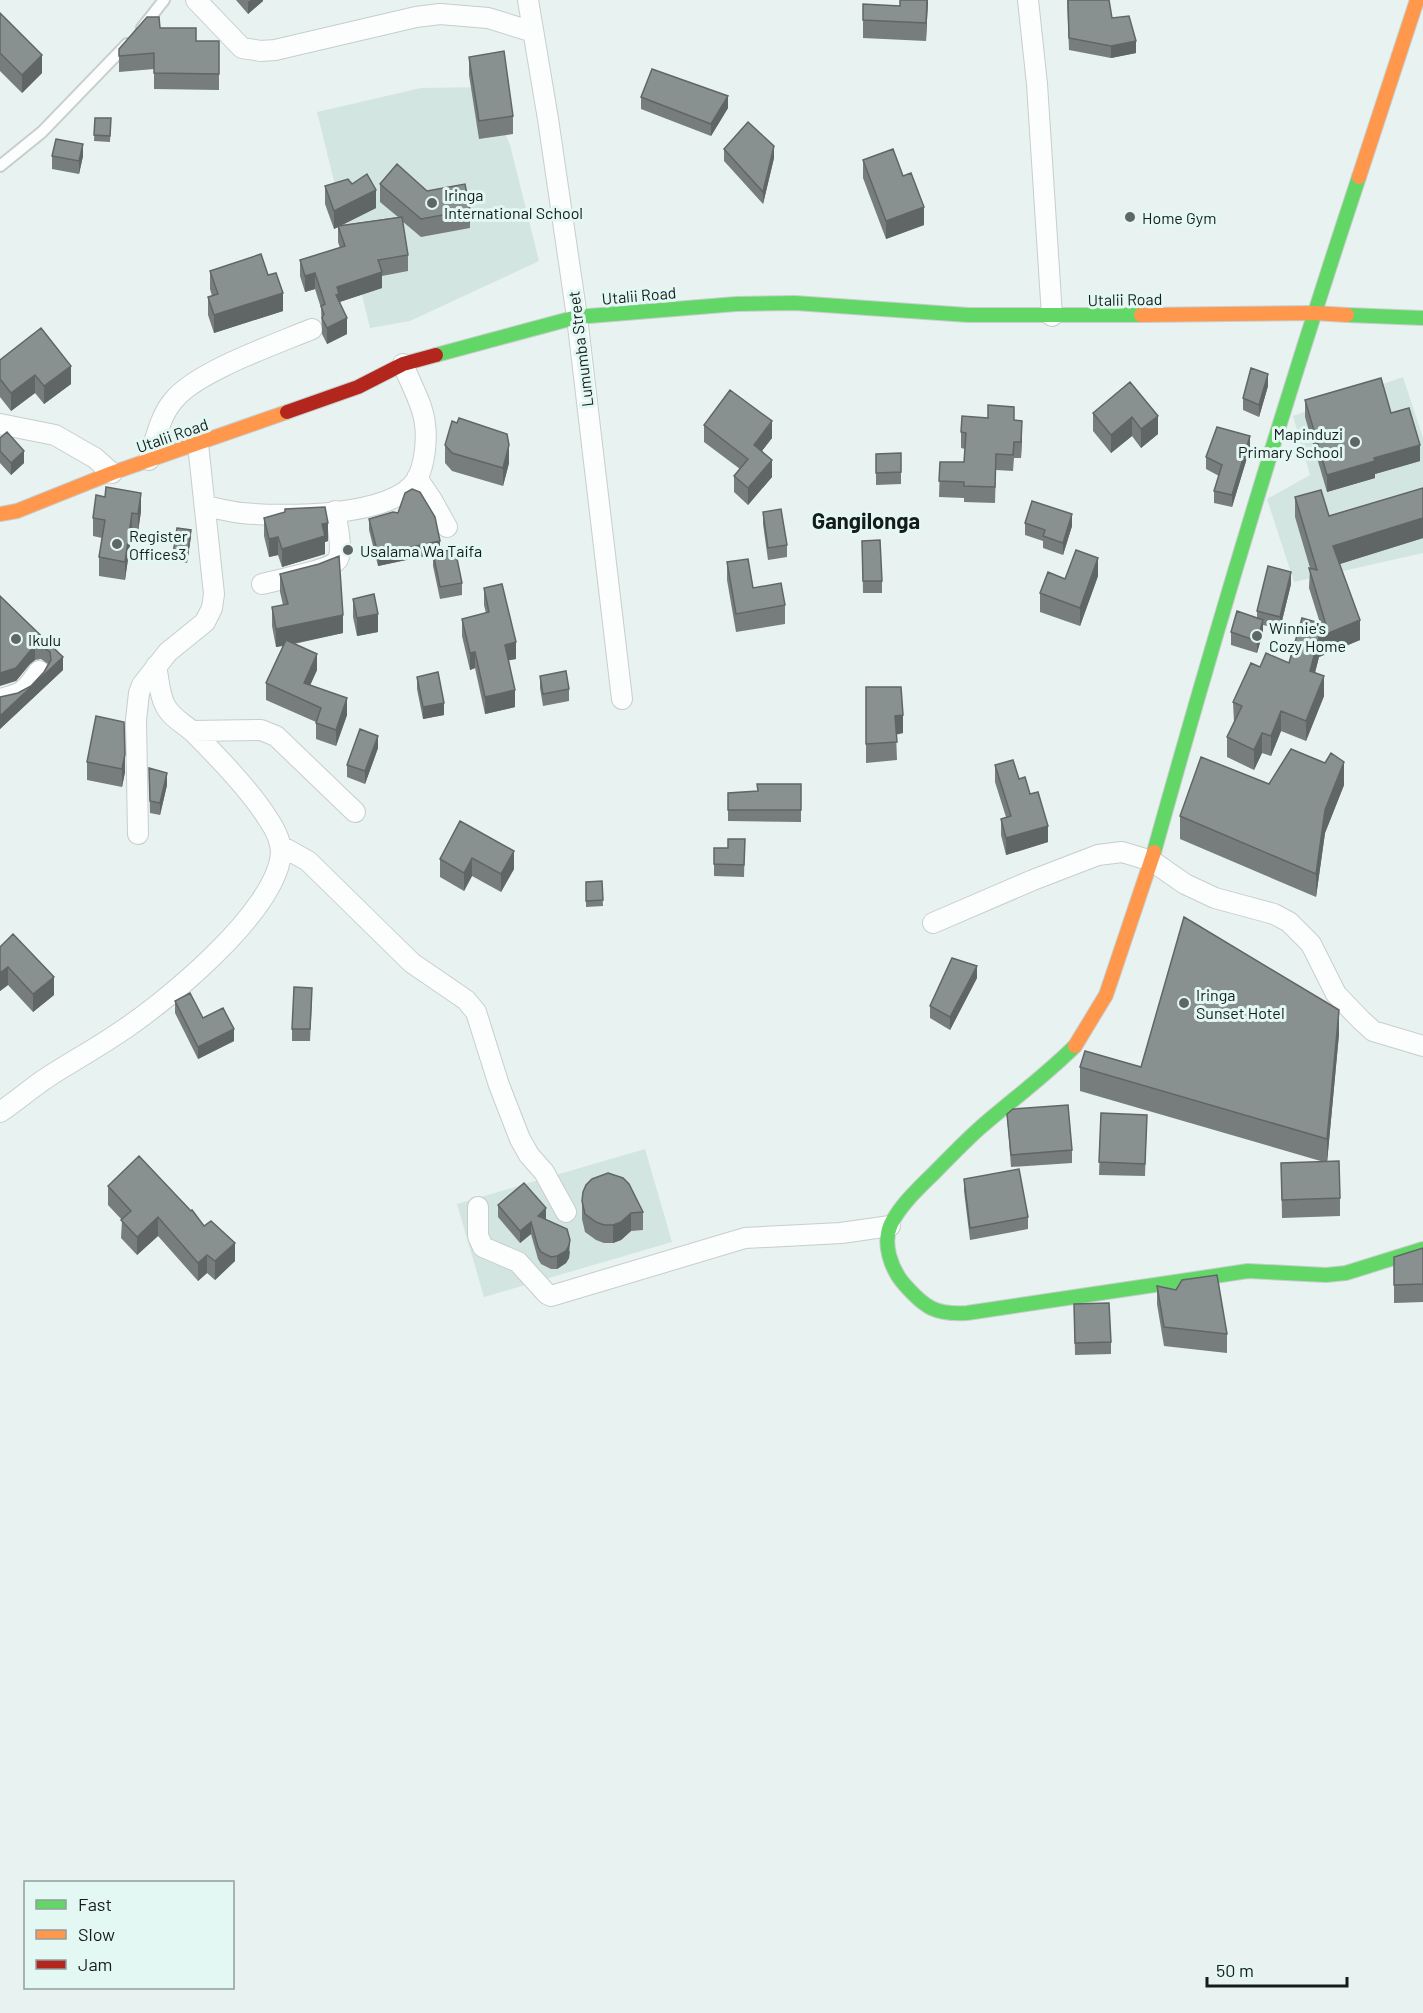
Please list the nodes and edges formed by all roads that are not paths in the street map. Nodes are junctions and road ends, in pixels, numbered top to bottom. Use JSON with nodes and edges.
{"nodes":[{"id":1,"x":164,"y":0,"type":"edge"},
{"id":2,"x":196,"y":0,"type":"edge"},
{"id":3,"x":528,"y":0,"type":"edge"},
{"id":4,"x":1028,"y":0,"type":"edge"},
{"id":5,"x":1417,"y":0,"type":"edge"},
{"id":6,"x":533,"y":32,"type":"junction"},
{"id":7,"x":0,"y":166,"type":"edge"},
{"id":8,"x":1314,"y":313,"type":"junction"},
{"id":9,"x":1052,"y":316,"type":"junction"},
{"id":10,"x":577,"y":317,"type":"junction"},
{"id":11,"x":1423,"y":318,"type":"edge"},
{"id":12,"x":312,"y":329,"type":"dead end"},
{"id":13,"x":403,"y":364,"type":"junction"},
{"id":14,"x":0,"y":424,"type":"edge"},
{"id":15,"x":198,"y":444,"type":"junction"},
{"id":16,"x":149,"y":460,"type":"junction"},
{"id":17,"x":112,"y":473,"type":"junction"},
{"id":18,"x":417,"y":478,"type":"junction"},
{"id":19,"x":205,"y":506,"type":"junction"},
{"id":20,"x":335,"y":512,"type":"junction"},
{"id":21,"x":0,"y":514,"type":"edge"},
{"id":22,"x":447,"y":527,"type":"dead end"},
{"id":23,"x":262,"y":584,"type":"dead end"},
{"id":24,"x":156,"y":666,"type":"junction"},
{"id":25,"x":39,"y":671,"type":"dead end"},
{"id":26,"x":0,"y":699,"type":"edge"},
{"id":27,"x":622,"y":699,"type":"dead end"},
{"id":28,"x":192,"y":731,"type":"junction"},
{"id":29,"x":355,"y":812,"type":"dead end"},
{"id":30,"x":138,"y":834,"type":"dead end"},
{"id":31,"x":280,"y":846,"type":"junction"},
{"id":32,"x":1152,"y":861,"type":"junction"},
{"id":33,"x":933,"y":923,"type":"dead end"},
{"id":34,"x":1423,"y":1046,"type":"edge"},
{"id":35,"x":0,"y":1112,"type":"edge"},
{"id":36,"x":478,"y":1207,"type":"dead end"},
{"id":37,"x":566,"y":1212,"type":"dead end"},
{"id":38,"x":890,"y":1226,"type":"junction"},
{"id":39,"x":1423,"y":1248,"type":"edge"}],
"edges":[{"from":1,"to":7,"type":"lane"},
{"from":2,"to":6,"type":"street"},
{"from":3,"to":6,"type":"street","name":"Lumumba Street"},
{"from":4,"to":9,"type":"street"},
{"from":5,"to":8,"type":"street"},
{"from":6,"to":10,"type":"street","name":"Lumumba Street"},
{"from":8,"to":9,"type":"street","name":"Utalii Road"},
{"from":8,"to":11,"type":"street","name":"Utalii Road"},
{"from":8,"to":32,"type":"street"},
{"from":9,"to":10,"type":"street","name":"Utalii Road"},
{"from":10,"to":13,"type":"street","name":"Utalii Road"},
{"from":10,"to":27,"type":"street","name":"Lumumba Street"},
{"from":12,"to":16,"type":"street"},
{"from":13,"to":15,"type":"street","name":"Utalii Road"},
{"from":13,"to":18,"type":"street"},
{"from":14,"to":17,"type":"street"},
{"from":15,"to":16,"type":"street","name":"Utalii Road"},
{"from":15,"to":19,"type":"street"},
{"from":16,"to":17,"type":"street","name":"Utalii Road"},
{"from":17,"to":21,"type":"street","name":"Utalii Road"},
{"from":18,"to":20,"type":"street"},
{"from":18,"to":22,"type":"street"},
{"from":19,"to":20,"type":"street"},
{"from":19,"to":24,"type":"street"},
{"from":20,"to":23,"type":"street"},
{"from":24,"to":28,"type":"street"},
{"from":24,"to":30,"type":"street"},
{"from":25,"to":26,"type":"street"},
{"from":28,"to":29,"type":"street"},
{"from":28,"to":31,"type":"street"},
{"from":31,"to":35,"type":"street"},
{"from":31,"to":37,"type":"street"},
{"from":32,"to":33,"type":"street"},
{"from":32,"to":34,"type":"street"},
{"from":32,"to":38,"type":"street"},
{"from":36,"to":38,"type":"street"},
{"from":38,"to":39,"type":"street"}]}
